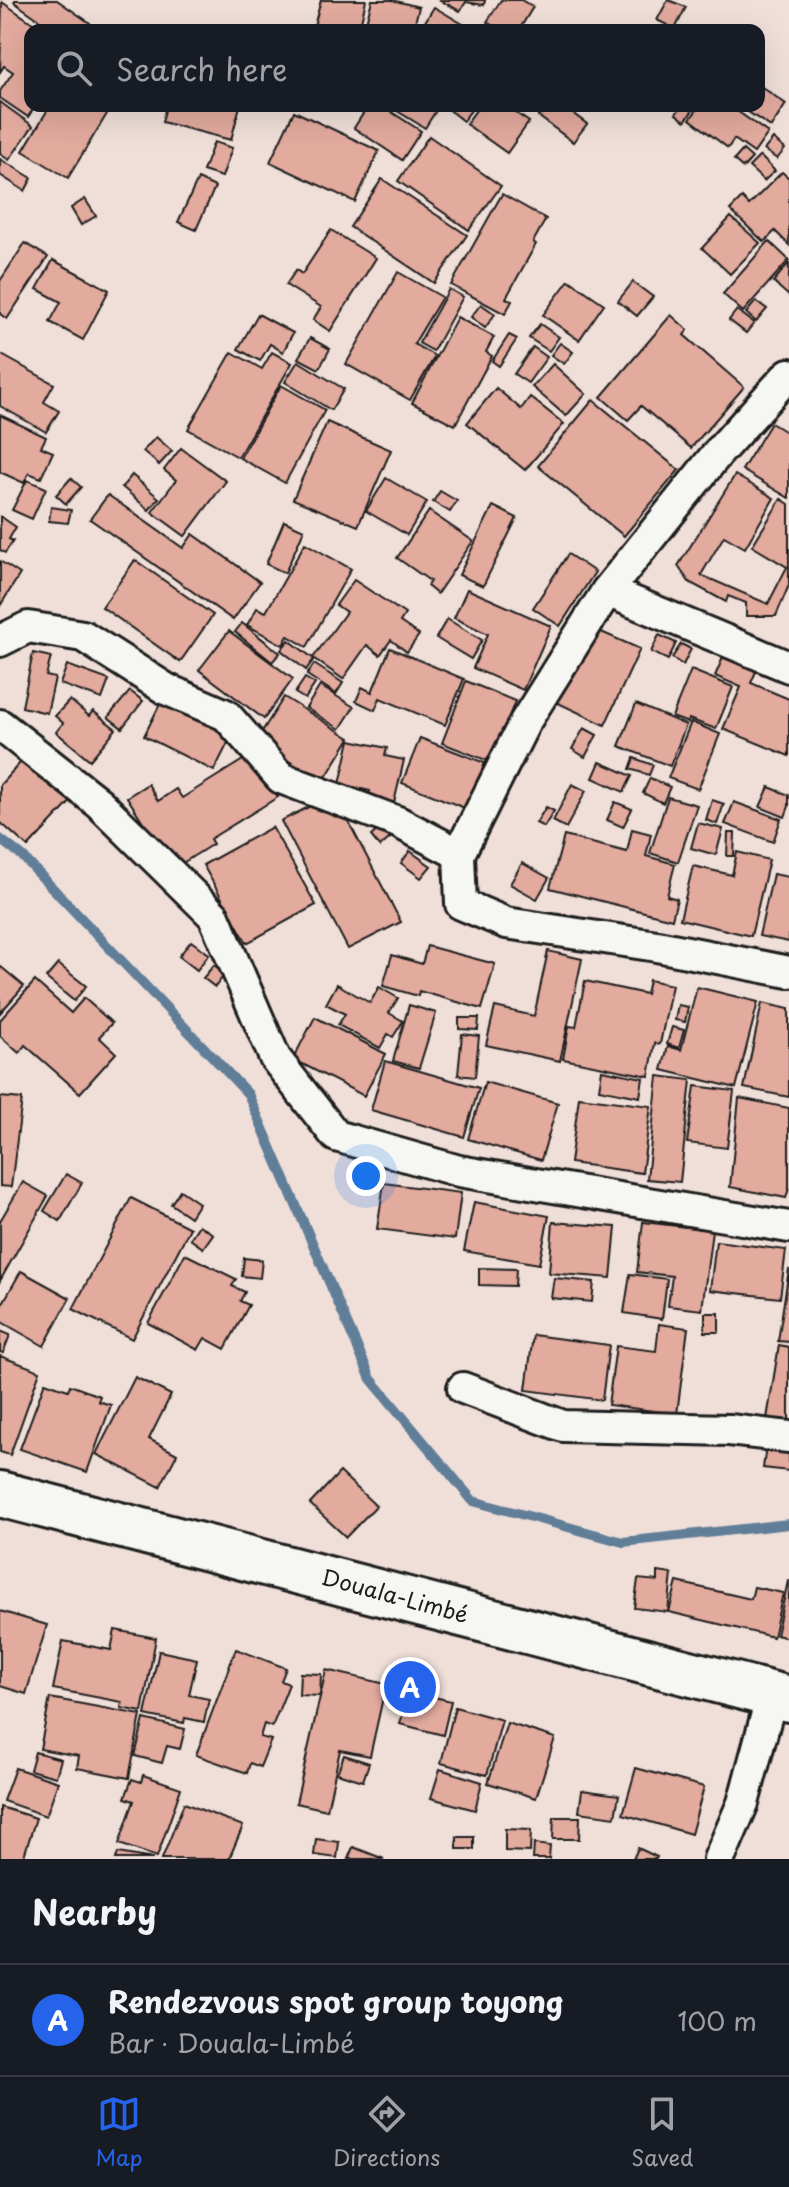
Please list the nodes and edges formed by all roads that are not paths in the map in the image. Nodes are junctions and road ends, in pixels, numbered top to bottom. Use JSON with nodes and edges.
{"nodes":[{"id":1,"x":789,"y":374,"type":"edge"},
{"id":2,"x":607,"y":591,"type":"junction"},
{"id":3,"x":0,"y":641,"type":"edge"},
{"id":4,"x":789,"y":667,"type":"edge"},
{"id":5,"x":0,"y":725,"type":"edge"},
{"id":6,"x":459,"y":854,"type":"junction"},
{"id":7,"x":789,"y":972,"type":"edge"},
{"id":8,"x":789,"y":1227,"type":"edge"},
{"id":9,"x":463,"y":1388,"type":"dead end"},
{"id":10,"x":789,"y":1437,"type":"edge"},
{"id":11,"x":0,"y":1494,"type":"edge"},
{"id":12,"x":781,"y":1697,"type":"edge"},
{"id":13,"x":719,"y":1859,"type":"edge"}],
"edges":[{"from":1,"to":2,"type":"street"},
{"from":2,"to":4,"type":"street"},
{"from":2,"to":6,"type":"street"},
{"from":3,"to":6,"type":"street"},
{"from":5,"to":8,"type":"street"},
{"from":6,"to":7,"type":"street"},
{"from":9,"to":10,"type":"street"},
{"from":11,"to":12,"type":"highway","name":"Douala-Limbé"},
{"from":12,"to":13,"type":"street"}]}
